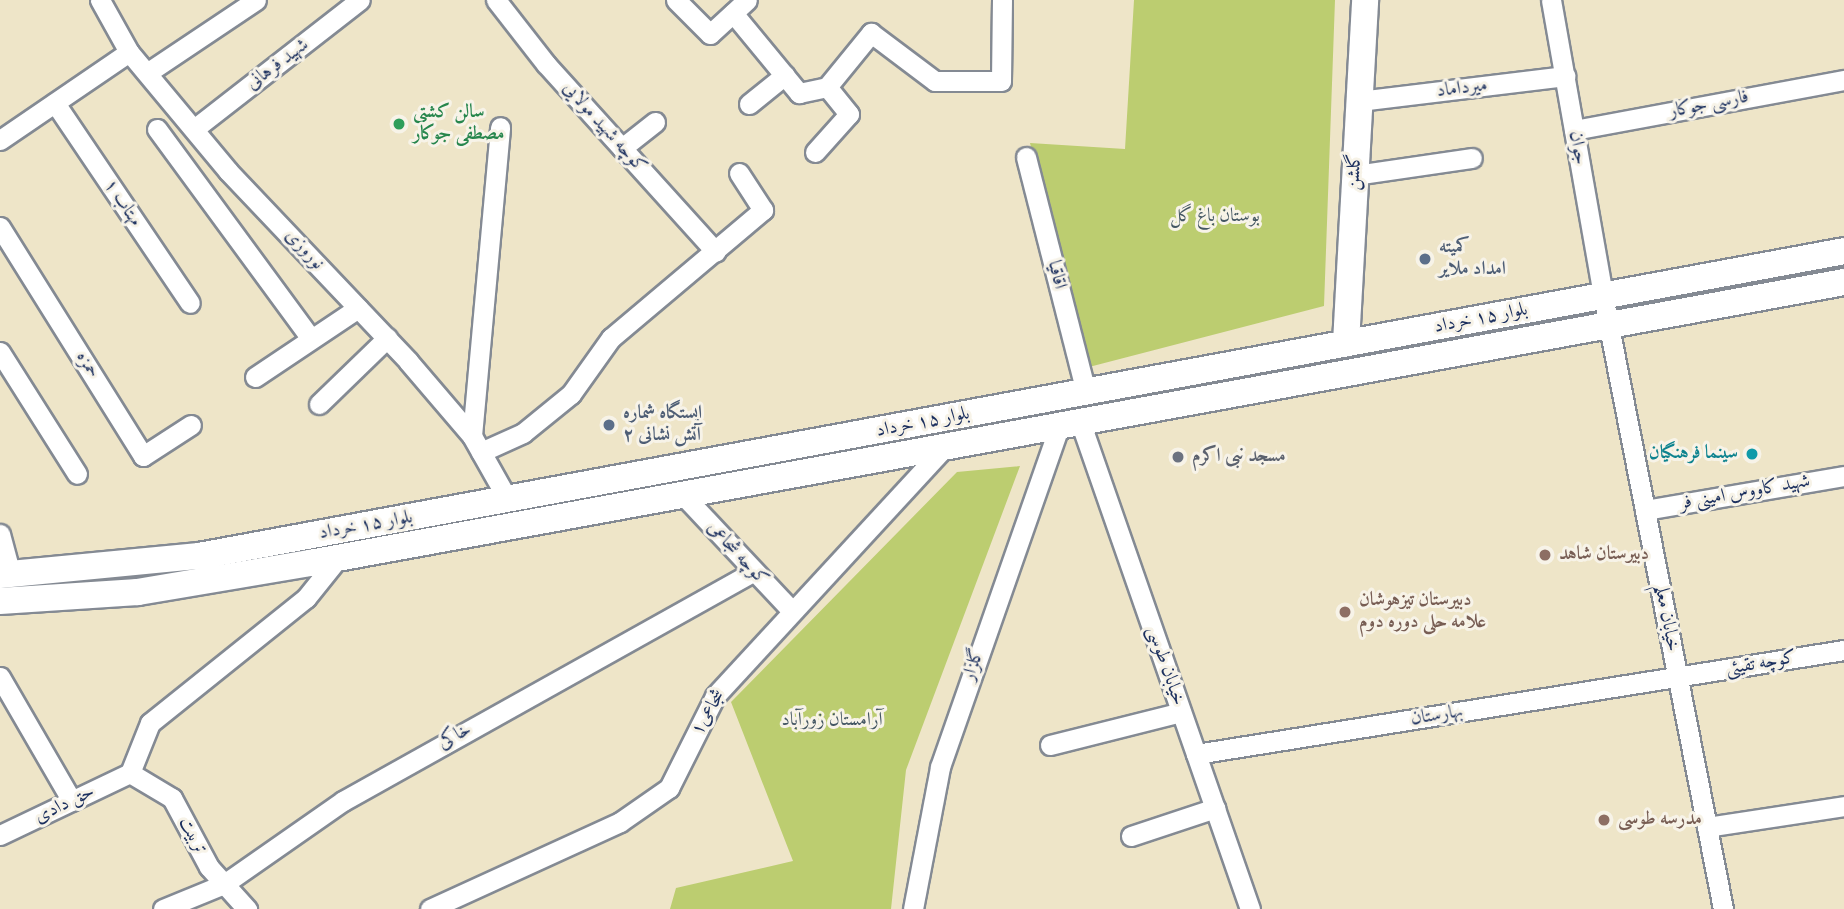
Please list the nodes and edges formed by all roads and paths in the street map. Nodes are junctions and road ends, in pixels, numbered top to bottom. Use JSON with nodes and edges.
{"nodes":[{"id":1,"x":100,"y":0,"type":"edge"},
{"id":2,"x":256,"y":0,"type":"edge"},
{"id":3,"x":360,"y":0,"type":"edge"},
{"id":4,"x":676,"y":0,"type":"edge"},
{"id":5,"x":1002,"y":0,"type":"edge"},
{"id":6,"x":1365,"y":0,"type":"edge"},
{"id":7,"x":1554,"y":0,"type":"edge"},
{"id":8,"x":503,"y":2,"type":"edge"},
{"id":9,"x":740,"y":6,"type":"edge"},
{"id":10,"x":129,"y":52,"type":"junction"},
{"id":11,"x":148,"y":73,"type":"junction"},
{"id":12,"x":785,"y":75,"type":"junction"},
{"id":13,"x":1565,"y":76,"type":"junction"},
{"id":14,"x":1844,"y":80,"type":"edge"},
{"id":15,"x":827,"y":87,"type":"junction"},
{"id":16,"x":1359,"y":101,"type":"junction"},
{"id":17,"x":55,"y":103,"type":"junction"},
{"id":18,"x":749,"y":104,"type":"dead end"},
{"id":19,"x":656,"y":122,"type":"dead end"},
{"id":20,"x":500,"y":127,"type":"dead end"},
{"id":21,"x":156,"y":129,"type":"dead end"},
{"id":22,"x":194,"y":129,"type":"junction"},
{"id":23,"x":1574,"y":130,"type":"junction"},
{"id":24,"x":0,"y":140,"type":"edge"},
{"id":25,"x":622,"y":148,"type":"junction"},
{"id":26,"x":815,"y":152,"type":"dead end"},
{"id":27,"x":1026,"y":157,"type":"dead end"},
{"id":28,"x":1472,"y":158,"type":"dead end"},
{"id":29,"x":739,"y":173,"type":"dead end"},
{"id":30,"x":1355,"y":175,"type":"junction"},
{"id":31,"x":0,"y":227,"type":"edge"},
{"id":32,"x":1844,"y":251,"type":"edge"},
{"id":33,"x":716,"y":252,"type":"junction"},
{"id":34,"x":1844,"y":282,"type":"edge"},
{"id":35,"x":1603,"y":296,"type":"junction"},
{"id":36,"x":190,"y":303,"type":"dead end"},
{"id":37,"x":358,"y":308,"type":"junction"},
{"id":38,"x":1610,"y":327,"type":"junction"},
{"id":39,"x":387,"y":338,"type":"junction"},
{"id":40,"x":311,"y":339,"type":"junction"},
{"id":41,"x":1346,"y":343,"type":"junction"},
{"id":42,"x":0,"y":352,"type":"edge"},
{"id":43,"x":256,"y":377,"type":"dead end"},
{"id":44,"x":1086,"y":392,"type":"junction"},
{"id":45,"x":319,"y":404,"type":"dead end"},
{"id":46,"x":191,"y":425,"type":"dead end"},
{"id":47,"x":1070,"y":426,"type":"junction"},
{"id":48,"x":476,"y":444,"type":"junction"},
{"id":49,"x":944,"y":448,"type":"junction"},
{"id":50,"x":76,"y":474,"type":"dead end"},
{"id":51,"x":1844,"y":476,"type":"edge"},
{"id":52,"x":615,"y":480,"type":"junction"},
{"id":53,"x":683,"y":495,"type":"junction"},
{"id":54,"x":508,"y":500,"type":"junction"},
{"id":55,"x":621,"y":506,"type":"junction"},
{"id":56,"x":1645,"y":510,"type":"junction"},
{"id":57,"x":0,"y":534,"type":"edge"},
{"id":58,"x":338,"y":558,"type":"junction"},
{"id":59,"x":752,"y":572,"type":"junction"},
{"id":60,"x":6,"y":575,"type":"edge"},
{"id":61,"x":0,"y":601,"type":"edge"},
{"id":62,"x":792,"y":611,"type":"junction"},
{"id":63,"x":1844,"y":650,"type":"edge"},
{"id":64,"x":1678,"y":678,"type":"junction"},
{"id":65,"x":2,"y":683,"type":"edge"},
{"id":66,"x":1181,"y":712,"type":"junction"},
{"id":67,"x":1050,"y":745,"type":"dead end"},
{"id":68,"x":1196,"y":754,"type":"junction"},
{"id":69,"x":130,"y":773,"type":"junction"},
{"id":70,"x":72,"y":801,"type":"junction"},
{"id":71,"x":1844,"y":806,"type":"edge"},
{"id":72,"x":1215,"y":808,"type":"junction"},
{"id":73,"x":1707,"y":827,"type":"junction"},
{"id":74,"x":0,"y":835,"type":"edge"},
{"id":75,"x":1131,"y":836,"type":"dead end"},
{"id":76,"x":224,"y":884,"type":"junction"},
{"id":77,"x":163,"y":909,"type":"edge"},
{"id":78,"x":247,"y":909,"type":"edge"},
{"id":79,"x":430,"y":909,"type":"edge"},
{"id":80,"x":913,"y":909,"type":"edge"},
{"id":81,"x":1250,"y":909,"type":"edge"},
{"id":82,"x":1723,"y":909,"type":"edge"}],
"edges":[{"from":1,"to":10,"type":"street","name":"نوروزی"},
{"from":2,"to":11,"type":"street"},
{"from":3,"to":22,"type":"street","name":"شهید فرهانی"},
{"from":4,"to":9,"type":"street"},
{"from":5,"to":15,"type":"street"},
{"from":6,"to":16,"type":"main road","name":"گلشن"},
{"from":7,"to":13,"type":"street","name":"جوان"},
{"from":8,"to":25,"type":"street","name":"کوچه شهید مولایی"},
{"from":9,"to":12,"type":"street"},
{"from":10,"to":11,"type":"street","name":"نوروزی"},
{"from":10,"to":17,"type":"street"},
{"from":11,"to":22,"type":"street","name":"نوروزی"},
{"from":12,"to":15,"type":"street"},
{"from":12,"to":18,"type":"street"},
{"from":13,"to":16,"type":"street","name":"میرداماد"},
{"from":13,"to":23,"type":"street","name":"جوان"},
{"from":14,"to":23,"type":"street","name":"فارسی جوکار"},
{"from":15,"to":26,"type":"street"},
{"from":16,"to":30,"type":"main road","name":"گلشن"},
{"from":17,"to":24,"type":"street"},
{"from":17,"to":36,"type":"street","name":"مهتاب ۱"},
{"from":19,"to":25,"type":"street"},
{"from":20,"to":48,"type":"street"},
{"from":21,"to":40,"type":"street"},
{"from":22,"to":37,"type":"street","name":"نوروزی"},
{"from":23,"to":35,"type":"street","name":"جوان"},
{"from":25,"to":33,"type":"street","name":"کوچه شهید مولایی"},
{"from":27,"to":44,"type":"street","name":"اقاقیا"},
{"from":28,"to":30,"type":"street"},
{"from":29,"to":33,"type":"street"},
{"from":30,"to":41,"type":"main road","name":"گلشن"},
{"from":31,"to":46,"type":"street","name":"حمزه"},
{"from":32,"to":35,"type":"main road","name":"بلوار ۱۵ خرداد"},
{"from":33,"to":48,"type":"street"},
{"from":34,"to":38,"type":"main road","name":"بلوار ۱۵ خرداد"},
{"from":35,"to":38,"type":"street","name":"جوان"},
{"from":35,"to":41,"type":"main road","name":"بلوار ۱۵ خرداد"},
{"from":37,"to":39,"type":"street","name":"نوروزی"},
{"from":37,"to":40,"type":"street"},
{"from":38,"to":47,"type":"main road","name":"بلوار ۱۵ خرداد"},
{"from":38,"to":56,"type":"street","name":"خیابان معلم"},
{"from":39,"to":45,"type":"street"},
{"from":39,"to":48,"type":"street","name":"نوروزی"},
{"from":40,"to":43,"type":"street"},
{"from":41,"to":44,"type":"main road","name":"بلوار ۱۵ خرداد"},
{"from":42,"to":50,"type":"street"},
{"from":44,"to":52,"type":"main road","name":"بلوار ۱۵ خرداد"},
{"from":47,"to":49,"type":"main road","name":"بلوار ۱۵ خرداد"},
{"from":47,"to":66,"type":"street","name":"خیابان طوسی"},
{"from":47,"to":80,"type":"street","name":"گلزار"},
{"from":48,"to":54,"type":"street","name":"نوروزی"},
{"from":49,"to":53,"type":"main road","name":"بلوار ۱۵ خرداد"},
{"from":49,"to":62,"type":"street","name":"شجاعی۱"},
{"from":51,"to":56,"type":"street","name":"شهید کاووس امینی فر"},
{"from":52,"to":54,"type":"main road","name":"بلوار ۱۵ خرداد"},
{"from":52,"to":55,"type":"main road"},
{"from":53,"to":55,"type":"main road","name":"بلوار ۱۵ خرداد"},
{"from":53,"to":59,"type":"street","name":"کوچه شجاعی"},
{"from":54,"to":60,"type":"main road","name":"بلوار ۱۵ خرداد"},
{"from":55,"to":58,"type":"main road","name":"بلوار ۱۵ خرداد"},
{"from":56,"to":64,"type":"street","name":"خیابان معلم"},
{"from":57,"to":60,"type":"street"},
{"from":58,"to":61,"type":"main road","name":"بلوار ۱۵ خرداد"},
{"from":58,"to":69,"type":"street"},
{"from":59,"to":62,"type":"street","name":"کوچه شجاعی"},
{"from":59,"to":76,"type":"street","name":"خاکی"},
{"from":62,"to":79,"type":"street","name":"شجاعی۱"},
{"from":63,"to":64,"type":"street","name":"کوچه تقیئی"},
{"from":64,"to":68,"type":"street","name":"بهارستان"},
{"from":64,"to":73,"type":"street","name":"خیابان معلم"},
{"from":65,"to":70,"type":"street"},
{"from":66,"to":67,"type":"street"},
{"from":66,"to":68,"type":"street","name":"خیابان طوسی"},
{"from":68,"to":72,"type":"street","name":"خیابان طوسی"},
{"from":69,"to":70,"type":"street","name":"حق دادی"},
{"from":69,"to":76,"type":"street","name":"تربیت"},
{"from":70,"to":74,"type":"street","name":"حق دادی"},
{"from":71,"to":73,"type":"street"},
{"from":72,"to":75,"type":"street"},
{"from":72,"to":81,"type":"street","name":"خیابان طوسی"},
{"from":73,"to":82,"type":"street","name":"خیابان معلم"},
{"from":76,"to":77,"type":"street","name":"خاکی"},
{"from":76,"to":78,"type":"street","name":"تربیت"}]}
